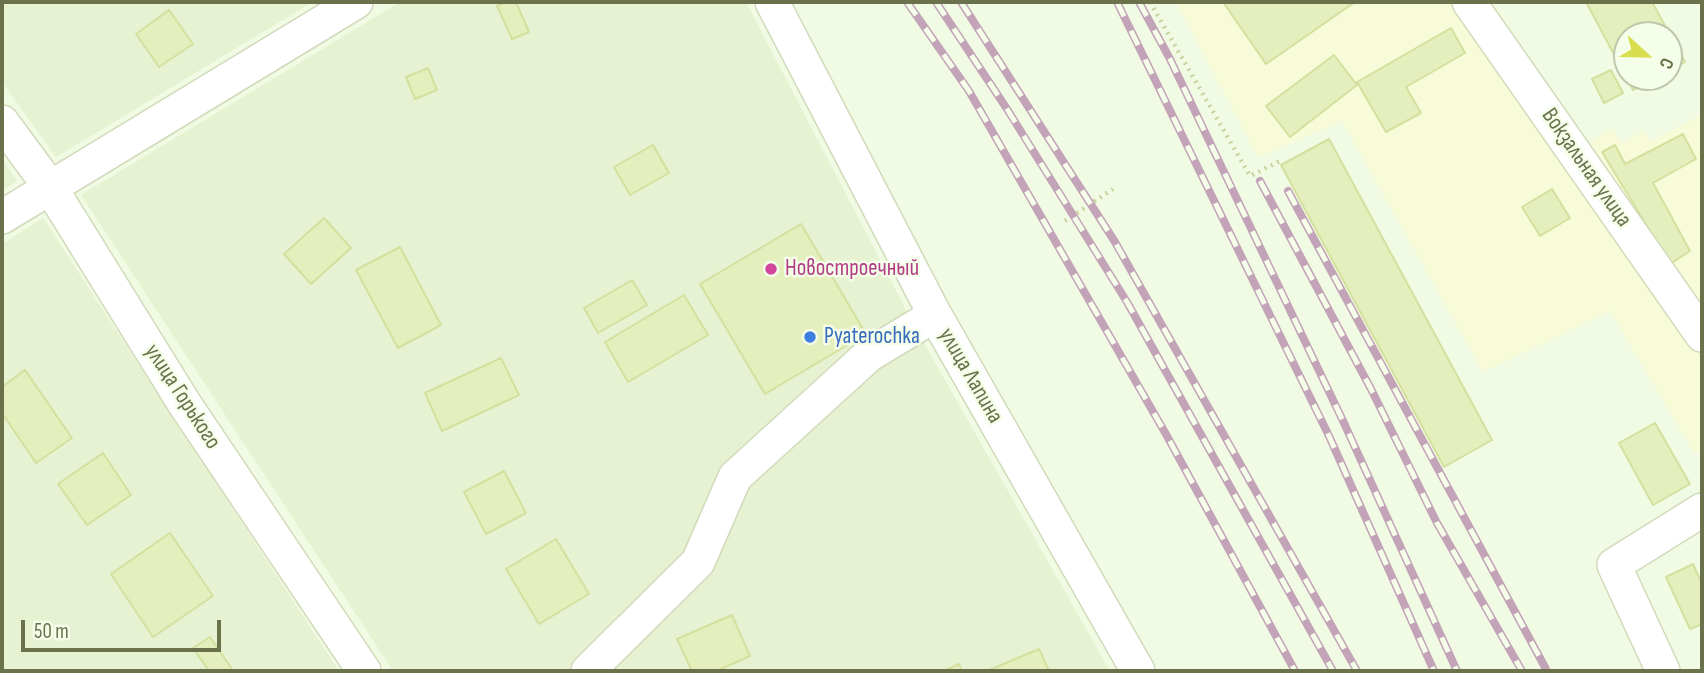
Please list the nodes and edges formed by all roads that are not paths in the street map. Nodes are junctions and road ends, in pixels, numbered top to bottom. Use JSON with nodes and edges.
{"nodes":[{"id":1,"x":356,"y":2,"type":"edge"},
{"id":2,"x":772,"y":2,"type":"edge"},
{"id":3,"x":1469,"y":2,"type":"edge"},
{"id":4,"x":2,"y":122,"type":"edge"},
{"id":5,"x":50,"y":187,"type":"junction"},
{"id":6,"x":2,"y":217,"type":"edge"},
{"id":7,"x":935,"y":315,"type":"junction"},
{"id":8,"x":1702,"y":335,"type":"edge"},
{"id":9,"x":1702,"y":510,"type":"edge"},
{"id":10,"x":364,"y":671,"type":"edge"},
{"id":11,"x":588,"y":671,"type":"edge"},
{"id":12,"x":1138,"y":671,"type":"edge"},
{"id":13,"x":1663,"y":671,"type":"edge"}],
"edges":[{"from":1,"to":5,"type":"street"},
{"from":2,"to":7,"type":"street","name":"улица Лапина"},
{"from":3,"to":8,"type":"street","name":"Вокзальная улица"},
{"from":4,"to":5,"type":"street","name":"улица Горького"},
{"from":5,"to":6,"type":"street"},
{"from":5,"to":10,"type":"street","name":"улица Горького"},
{"from":7,"to":11,"type":"street"},
{"from":7,"to":12,"type":"street","name":"улица Лапина"},
{"from":9,"to":13,"type":"street"}]}
